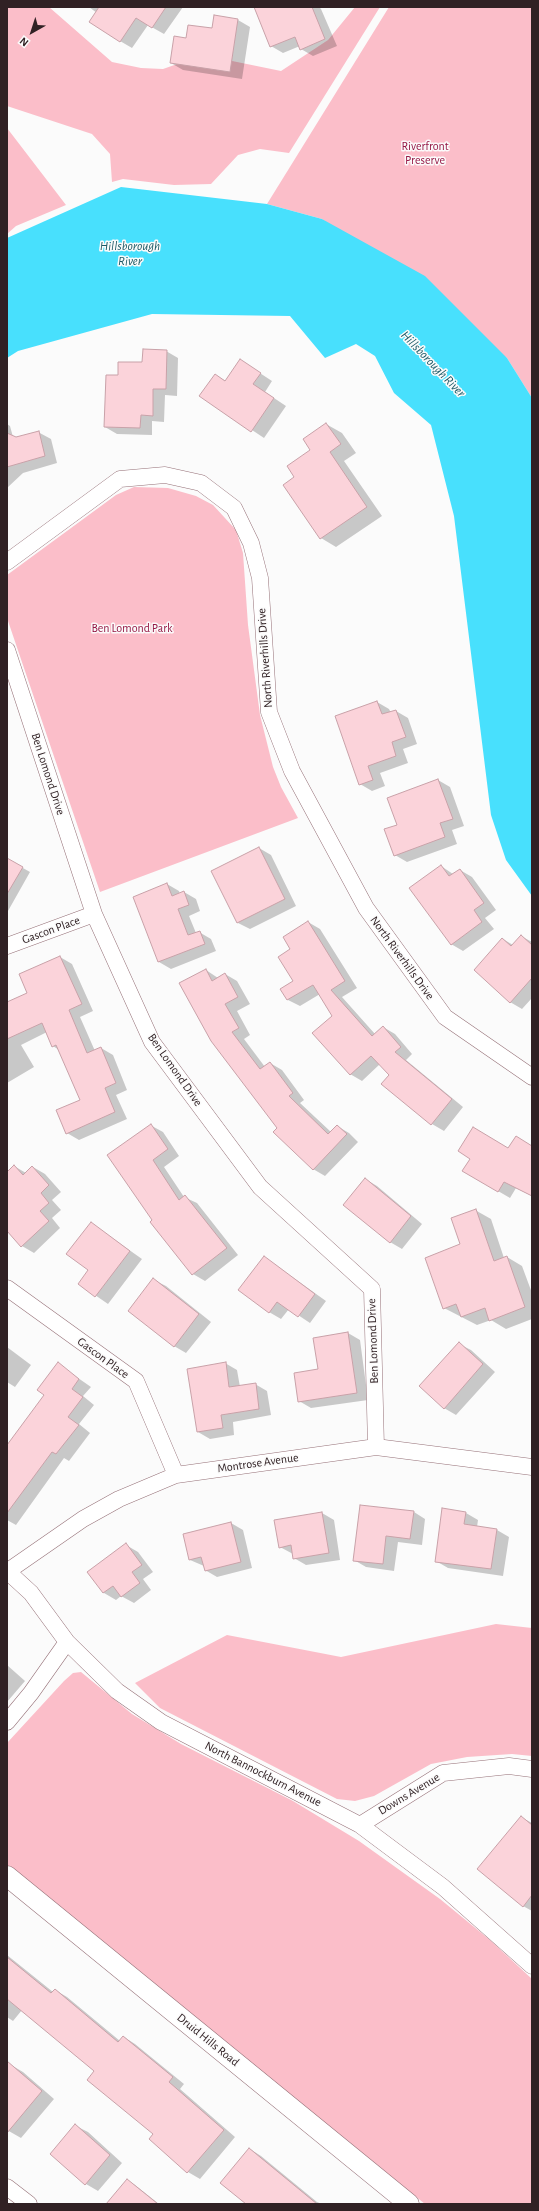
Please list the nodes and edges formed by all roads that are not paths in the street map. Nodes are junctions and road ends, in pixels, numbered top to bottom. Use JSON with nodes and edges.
{"nodes":[{"id":1,"x":7,"y":562,"type":"edge"},
{"id":2,"x":7,"y":650,"type":"edge"},
{"id":3,"x":94,"y":914,"type":"junction"},
{"id":4,"x":7,"y":946,"type":"edge"},
{"id":5,"x":532,"y":1076,"type":"edge"},
{"id":6,"x":7,"y":1288,"type":"edge"},
{"id":7,"x":376,"y":1447,"type":"junction"},
{"id":8,"x":532,"y":1467,"type":"edge"},
{"id":9,"x":176,"y":1475,"type":"junction"},
{"id":10,"x":8,"y":1571,"type":"edge"},
{"id":11,"x":67,"y":1642,"type":"junction"},
{"id":12,"x":7,"y":1722,"type":"edge"},
{"id":13,"x":532,"y":1769,"type":"edge"},
{"id":14,"x":360,"y":1824,"type":"junction"},
{"id":15,"x":7,"y":1876,"type":"edge"},
{"id":16,"x":532,"y":1966,"type":"edge"},
{"id":17,"x":7,"y":2187,"type":"edge"},
{"id":18,"x":29,"y":2204,"type":"edge"},
{"id":19,"x":409,"y":2204,"type":"edge"}],
"edges":[{"from":1,"to":5,"type":"street","name":"North Riverhills Drive"},
{"from":2,"to":3,"type":"street","name":"Ben Lomond Drive"},
{"from":3,"to":4,"type":"street","name":"Gascon Place"},
{"from":3,"to":7,"type":"street","name":"Ben Lomond Drive"},
{"from":6,"to":9,"type":"street","name":"Gascon Place"},
{"from":7,"to":8,"type":"street","name":"Montrose Avenue"},
{"from":7,"to":9,"type":"street","name":"Montrose Avenue"},
{"from":9,"to":10,"type":"street","name":"Montrose Avenue"},
{"from":10,"to":11,"type":"street","name":"North Bannockburn Avenue"},
{"from":11,"to":12,"type":"street"},
{"from":11,"to":14,"type":"street","name":"North Bannockburn Avenue"},
{"from":13,"to":14,"type":"street","name":"Downs Avenue"},
{"from":14,"to":16,"type":"street","name":"North Bannockburn Avenue"},
{"from":15,"to":19,"type":"street","name":"Druid Hills Road"},
{"from":17,"to":18,"type":"street"}]}
